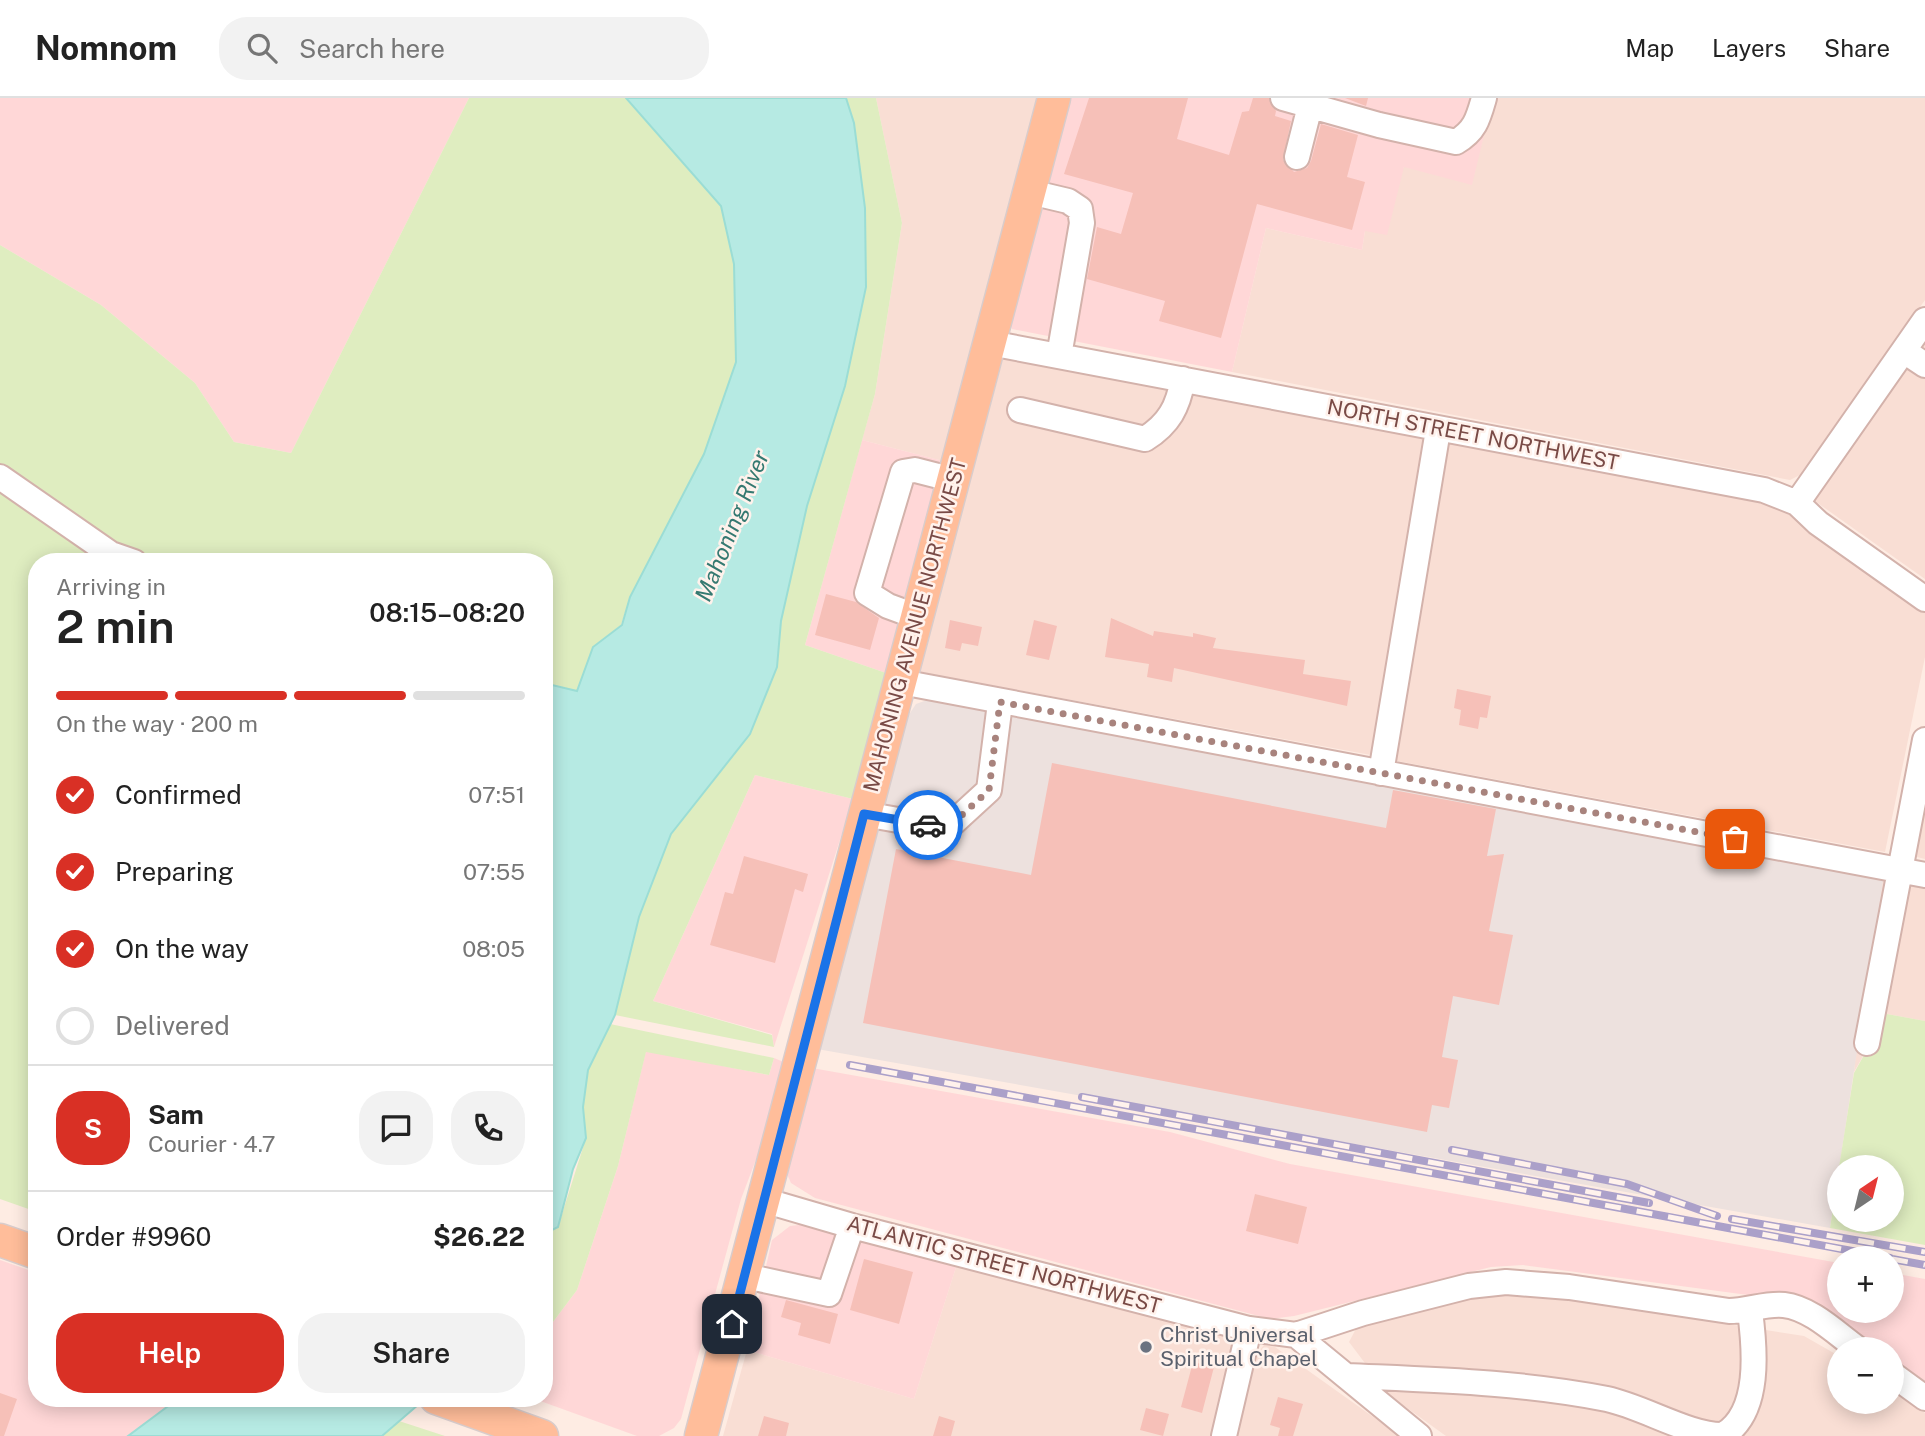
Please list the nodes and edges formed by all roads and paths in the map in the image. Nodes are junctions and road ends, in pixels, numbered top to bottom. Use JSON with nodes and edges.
{"nodes":[{"id":1,"x":1054,"y":98,"type":"edge"},
{"id":2,"x":1283,"y":98,"type":"edge"},
{"id":3,"x":1484,"y":98,"type":"edge"},
{"id":4,"x":1311,"y":101,"type":"edge"},
{"id":5,"x":1297,"y":157,"type":"dead end"},
{"id":6,"x":1030,"y":192,"type":"junction"},
{"id":7,"x":1925,"y":320,"type":"edge"},
{"id":8,"x":990,"y":343,"type":"junction"},
{"id":9,"x":1904,"y":351,"type":"junction"},
{"id":10,"x":1059,"y":356,"type":"junction"},
{"id":11,"x":1925,"y":365,"type":"edge"},
{"id":12,"x":1182,"y":379,"type":"junction"},
{"id":13,"x":1020,"y":410,"type":"dead end"},
{"id":14,"x":1438,"y":430,"type":"junction"},
{"id":15,"x":0,"y":477,"type":"edge"},
{"id":16,"x":954,"y":480,"type":"junction"},
{"id":17,"x":1797,"y":503,"type":"junction"},
{"id":18,"x":110,"y":553,"type":"edge"},
{"id":19,"x":1925,"y":599,"type":"edge"},
{"id":20,"x":918,"y":617,"type":"junction"},
{"id":21,"x":901,"y":682,"type":"junction"},
{"id":22,"x":1000,"y":702,"type":"junction"},
{"id":23,"x":1925,"y":740,"type":"edge"},
{"id":24,"x":1381,"y":773,"type":"junction"},
{"id":25,"x":864,"y":814,"type":"junction"},
{"id":26,"x":1899,"y":870,"type":"junction"},
{"id":27,"x":1925,"y":875,"type":"edge"},
{"id":28,"x":1867,"y":1043,"type":"dead end"},
{"id":29,"x":763,"y":1200,"type":"junction"},
{"id":30,"x":852,"y":1226,"type":"junction"},
{"id":31,"x":0,"y":1240,"type":"edge"},
{"id":32,"x":28,"y":1250,"type":"edge"},
{"id":33,"x":745,"y":1276,"type":"junction"},
{"id":34,"x":1750,"y":1311,"type":"junction"},
{"id":35,"x":1249,"y":1329,"type":"junction"},
{"id":36,"x":1296,"y":1335,"type":"junction"},
{"id":37,"x":1841,"y":1337,"type":"edge"},
{"id":38,"x":1347,"y":1376,"type":"junction"},
{"id":39,"x":1904,"y":1383,"type":"edge"},
{"id":40,"x":1925,"y":1398,"type":"edge"},
{"id":41,"x":460,"y":1407,"type":"edge"},
{"id":42,"x":542,"y":1436,"type":"edge"},
{"id":43,"x":701,"y":1436,"type":"edge"},
{"id":44,"x":1224,"y":1436,"type":"edge"},
{"id":45,"x":1419,"y":1436,"type":"edge"}],
"edges":[{"from":1,"to":6,"type":"main road","name":"MAHONING AVENUE NORTHWEST"},
{"from":2,"to":4,"type":"street"},
{"from":3,"to":4,"type":"street"},
{"from":4,"to":5,"type":"street"},
{"from":6,"to":8,"type":"main road","name":"MAHONING AVENUE NORTHWEST"},
{"from":6,"to":10,"type":"street"},
{"from":7,"to":9,"type":"street"},
{"from":8,"to":10,"type":"street","name":"NORTH STREET NORTHWEST"},
{"from":8,"to":16,"type":"main road","name":"MAHONING AVENUE NORTHWEST"},
{"from":9,"to":11,"type":"street"},
{"from":9,"to":17,"type":"street"},
{"from":10,"to":12,"type":"street","name":"NORTH STREET NORTHWEST"},
{"from":12,"to":13,"type":"street"},
{"from":12,"to":14,"type":"street","name":"NORTH STREET NORTHWEST"},
{"from":14,"to":17,"type":"street","name":"NORTH STREET NORTHWEST"},
{"from":14,"to":24,"type":"street"},
{"from":15,"to":18,"type":"street"},
{"from":16,"to":20,"type":"main road","name":"MAHONING AVENUE NORTHWEST"},
{"from":16,"to":20,"type":"street"},
{"from":17,"to":19,"type":"street","name":"NORTH STREET NORTHWEST"},
{"from":20,"to":21,"type":"main road","name":"MAHONING AVENUE NORTHWEST"},
{"from":21,"to":22,"type":"street"},
{"from":21,"to":25,"type":"main road","name":"MAHONING AVENUE NORTHWEST"},
{"from":22,"to":24,"type":"street"},
{"from":22,"to":25,"type":"street"},
{"from":23,"to":26,"type":"street"},
{"from":24,"to":26,"type":"street"},
{"from":25,"to":29,"type":"main road","name":"MAHONING AVENUE NORTHWEST"},
{"from":26,"to":27,"type":"street"},
{"from":26,"to":28,"type":"street"},
{"from":29,"to":30,"type":"street","name":"ATLANTIC STREET NORTHWEST"},
{"from":29,"to":33,"type":"main road","name":"MAHONING AVENUE NORTHWEST"},
{"from":30,"to":33,"type":"street"},
{"from":30,"to":35,"type":"street","name":"ATLANTIC STREET NORTHWEST"},
{"from":31,"to":32,"type":"main road"},
{"from":33,"to":43,"type":"main road","name":"MAHONING AVENUE NORTHWEST"},
{"from":34,"to":36,"type":"street"},
{"from":34,"to":37,"type":"street"},
{"from":34,"to":38,"type":"street"},
{"from":35,"to":36,"type":"street","name":"ATLANTIC STREET NORTHWEST"},
{"from":35,"to":44,"type":"street"},
{"from":36,"to":38,"type":"street"},
{"from":38,"to":45,"type":"street"},
{"from":39,"to":40,"type":"street"},
{"from":41,"to":42,"type":"main road"}]}
